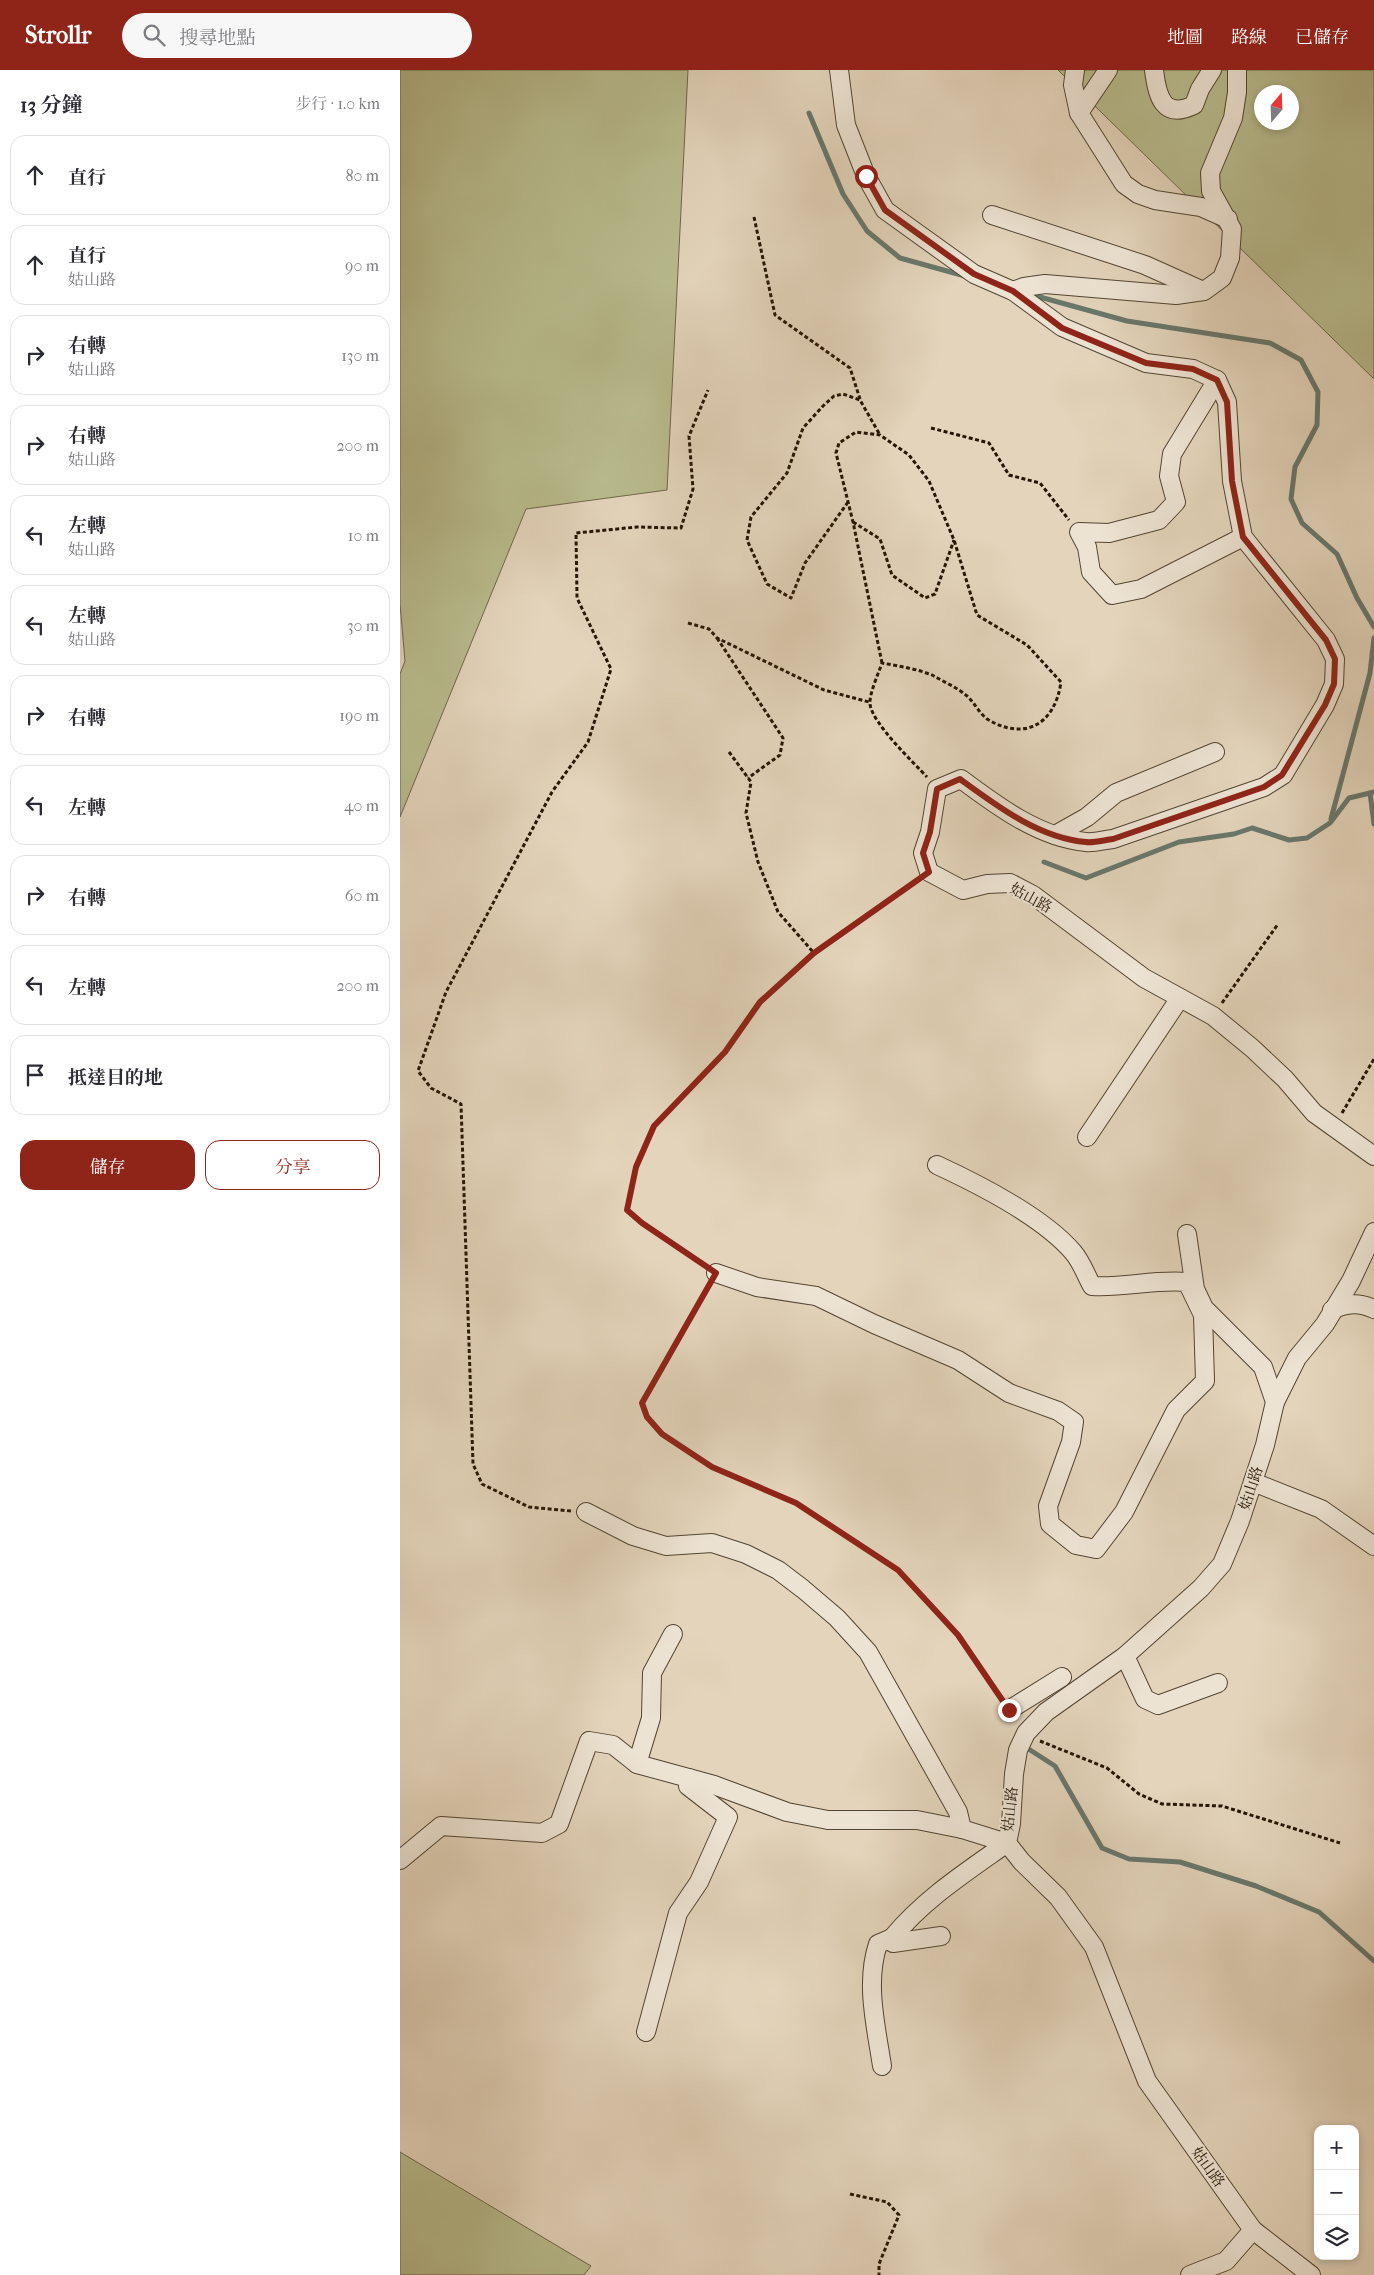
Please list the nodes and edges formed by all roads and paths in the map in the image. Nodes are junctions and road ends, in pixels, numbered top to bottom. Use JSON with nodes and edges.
{"nodes":[{"id":1,"x":838,"y":70,"type":"edge"},
{"id":2,"x":1074,"y":70,"type":"edge"},
{"id":3,"x":1108,"y":70,"type":"edge"},
{"id":4,"x":1154,"y":70,"type":"edge"},
{"id":5,"x":1212,"y":70,"type":"edge"},
{"id":6,"x":1237,"y":70,"type":"edge"},
{"id":7,"x":1079,"y":113,"type":"junction"},
{"id":8,"x":992,"y":215,"type":"dead end"},
{"id":9,"x":754,"y":217,"type":"dead end"},
{"id":10,"x":1228,"y":220,"type":"junction"},
{"id":11,"x":1013,"y":291,"type":"junction"},
{"id":12,"x":1204,"y":291,"type":"junction"},
{"id":13,"x":1217,"y":380,"type":"junction"},
{"id":14,"x":708,"y":390,"type":"dead end"},
{"id":15,"x":860,"y":400,"type":"junction"},
{"id":16,"x":931,"y":428,"type":"dead end"},
{"id":17,"x":880,"y":436,"type":"junction"},
{"id":18,"x":848,"y":502,"type":"junction"},
{"id":19,"x":853,"y":522,"type":"junction"},
{"id":20,"x":1079,"y":532,"type":"junction"},
{"id":21,"x":1243,"y":537,"type":"junction"},
{"id":22,"x":954,"y":540,"type":"junction"},
{"id":23,"x":688,"y":623,"type":"dead end"},
{"id":24,"x":717,"y":638,"type":"junction"},
{"id":25,"x":882,"y":662,"type":"junction"},
{"id":26,"x":869,"y":702,"type":"junction"},
{"id":27,"x":729,"y":752,"type":"dead end"},
{"id":28,"x":1214,"y":752,"type":"dead end"},
{"id":29,"x":748,"y":778,"type":"junction"},
{"id":30,"x":937,"y":789,"type":"junction"},
{"id":31,"x":1055,"y":835,"type":"junction"},
{"id":32,"x":929,"y":872,"type":"junction"},
{"id":33,"x":1278,"y":924,"type":"dead end"},
{"id":34,"x":814,"y":953,"type":"junction"},
{"id":35,"x":1180,"y":998,"type":"junction"},
{"id":36,"x":1212,"y":1016,"type":"junction"},
{"id":37,"x":1374,"y":1059,"type":"edge"},
{"id":38,"x":1334,"y":1127,"type":"junction"},
{"id":39,"x":1088,"y":1137,"type":"dead end"},
{"id":40,"x":1374,"y":1156,"type":"edge"},
{"id":41,"x":937,"y":1165,"type":"dead end"},
{"id":42,"x":1374,"y":1232,"type":"edge"},
{"id":43,"x":1187,"y":1234,"type":"dead end"},
{"id":44,"x":716,"y":1273,"type":"junction"},
{"id":45,"x":1374,"y":1309,"type":"edge"},
{"id":46,"x":1332,"y":1310,"type":"junction"},
{"id":47,"x":1275,"y":1402,"type":"junction"},
{"id":48,"x":1253,"y":1482,"type":"junction"},
{"id":49,"x":586,"y":1512,"type":"joint"},
{"id":50,"x":1374,"y":1546,"type":"edge"},
{"id":51,"x":673,"y":1634,"type":"dead end"},
{"id":52,"x":1125,"y":1656,"type":"junction"},
{"id":53,"x":1062,"y":1677,"type":"dead end"},
{"id":54,"x":1218,"y":1683,"type":"dead end"},
{"id":55,"x":1009,"y":1710,"type":"joint"},
{"id":56,"x":1026,"y":1733,"type":"junction"},
{"id":57,"x":637,"y":1764,"type":"junction"},
{"id":58,"x":689,"y":1778,"type":"junction"},
{"id":59,"x":962,"y":1829,"type":"junction"},
{"id":60,"x":1007,"y":1843,"type":"junction"},
{"id":61,"x":1340,"y":1843,"type":"dead end"},
{"id":62,"x":400,"y":1860,"type":"edge"},
{"id":63,"x":941,"y":1936,"type":"dead end"},
{"id":64,"x":892,"y":1938,"type":"junction"},
{"id":65,"x":646,"y":2032,"type":"dead end"},
{"id":66,"x":882,"y":2066,"type":"dead end"},
{"id":67,"x":850,"y":2194,"type":"dead end"},
{"id":68,"x":1253,"y":2230,"type":"junction"},
{"id":69,"x":879,"y":2275,"type":"edge"},
{"id":70,"x":1190,"y":2275,"type":"edge"},
{"id":71,"x":1311,"y":2275,"type":"edge"}],
"edges":[{"from":1,"to":11,"type":"street"},
{"from":2,"to":7,"type":"street"},
{"from":3,"to":7,"type":"street"},
{"from":4,"to":5,"type":"street"},
{"from":6,"to":10,"type":"street"},
{"from":7,"to":10,"type":"street"},
{"from":8,"to":12,"type":"street"},
{"from":9,"to":15,"type":"path"},
{"from":10,"to":12,"type":"street"},
{"from":11,"to":12,"type":"street"},
{"from":11,"to":13,"type":"street"},
{"from":13,"to":20,"type":"street"},
{"from":13,"to":21,"type":"street"},
{"from":14,"to":49,"type":"path"},
{"from":15,"to":17,"type":"path"},
{"from":15,"to":18,"type":"path"},
{"from":16,"to":20,"type":"path"},
{"from":17,"to":18,"type":"path"},
{"from":17,"to":22,"type":"path"},
{"from":18,"to":19,"type":"path"},
{"from":19,"to":22,"type":"path"},
{"from":19,"to":25,"type":"path"},
{"from":20,"to":21,"type":"street"},
{"from":21,"to":31,"type":"street"},
{"from":22,"to":25,"type":"path"},
{"from":23,"to":24,"type":"path"},
{"from":24,"to":26,"type":"path"},
{"from":24,"to":29,"type":"path"},
{"from":25,"to":26,"type":"path"},
{"from":26,"to":30,"type":"path"},
{"from":27,"to":29,"type":"path"},
{"from":28,"to":31,"type":"street"},
{"from":29,"to":34,"type":"path"},
{"from":30,"to":31,"type":"street"},
{"from":30,"to":32,"type":"street"},
{"from":32,"to":34,"type":"path"},
{"from":32,"to":35,"type":"street","name":"姑山路"},
{"from":33,"to":36,"type":"path"},
{"from":34,"to":44,"type":"path"},
{"from":35,"to":36,"type":"street","name":"姑山路"},
{"from":35,"to":39,"type":"street"},
{"from":36,"to":38,"type":"street","name":"姑山路"},
{"from":37,"to":38,"type":"path"},
{"from":38,"to":40,"type":"street","name":"姑山路"},
{"from":41,"to":44,"type":"street"},
{"from":42,"to":46,"type":"street","name":"姑山路"},
{"from":43,"to":47,"type":"street"},
{"from":44,"to":55,"type":"path"},
{"from":45,"to":46,"type":"street"},
{"from":46,"to":47,"type":"street","name":"姑山路"},
{"from":47,"to":48,"type":"street","name":"姑山路"},
{"from":48,"to":50,"type":"street"},
{"from":48,"to":52,"type":"street","name":"姑山路"},
{"from":49,"to":59,"type":"street"},
{"from":51,"to":57,"type":"street"},
{"from":52,"to":54,"type":"street"},
{"from":52,"to":56,"type":"street","name":"姑山路"},
{"from":53,"to":55,"type":"street"},
{"from":56,"to":60,"type":"street","name":"姑山路"},
{"from":56,"to":61,"type":"path"},
{"from":57,"to":58,"type":"street"},
{"from":57,"to":62,"type":"street"},
{"from":58,"to":59,"type":"street"},
{"from":58,"to":65,"type":"street"},
{"from":59,"to":60,"type":"street"},
{"from":60,"to":64,"type":"street"},
{"from":60,"to":68,"type":"street","name":"姑山路"},
{"from":63,"to":64,"type":"street"},
{"from":64,"to":66,"type":"street"},
{"from":67,"to":69,"type":"path"},
{"from":68,"to":70,"type":"street"},
{"from":68,"to":71,"type":"street","name":"姑山路"}]}
